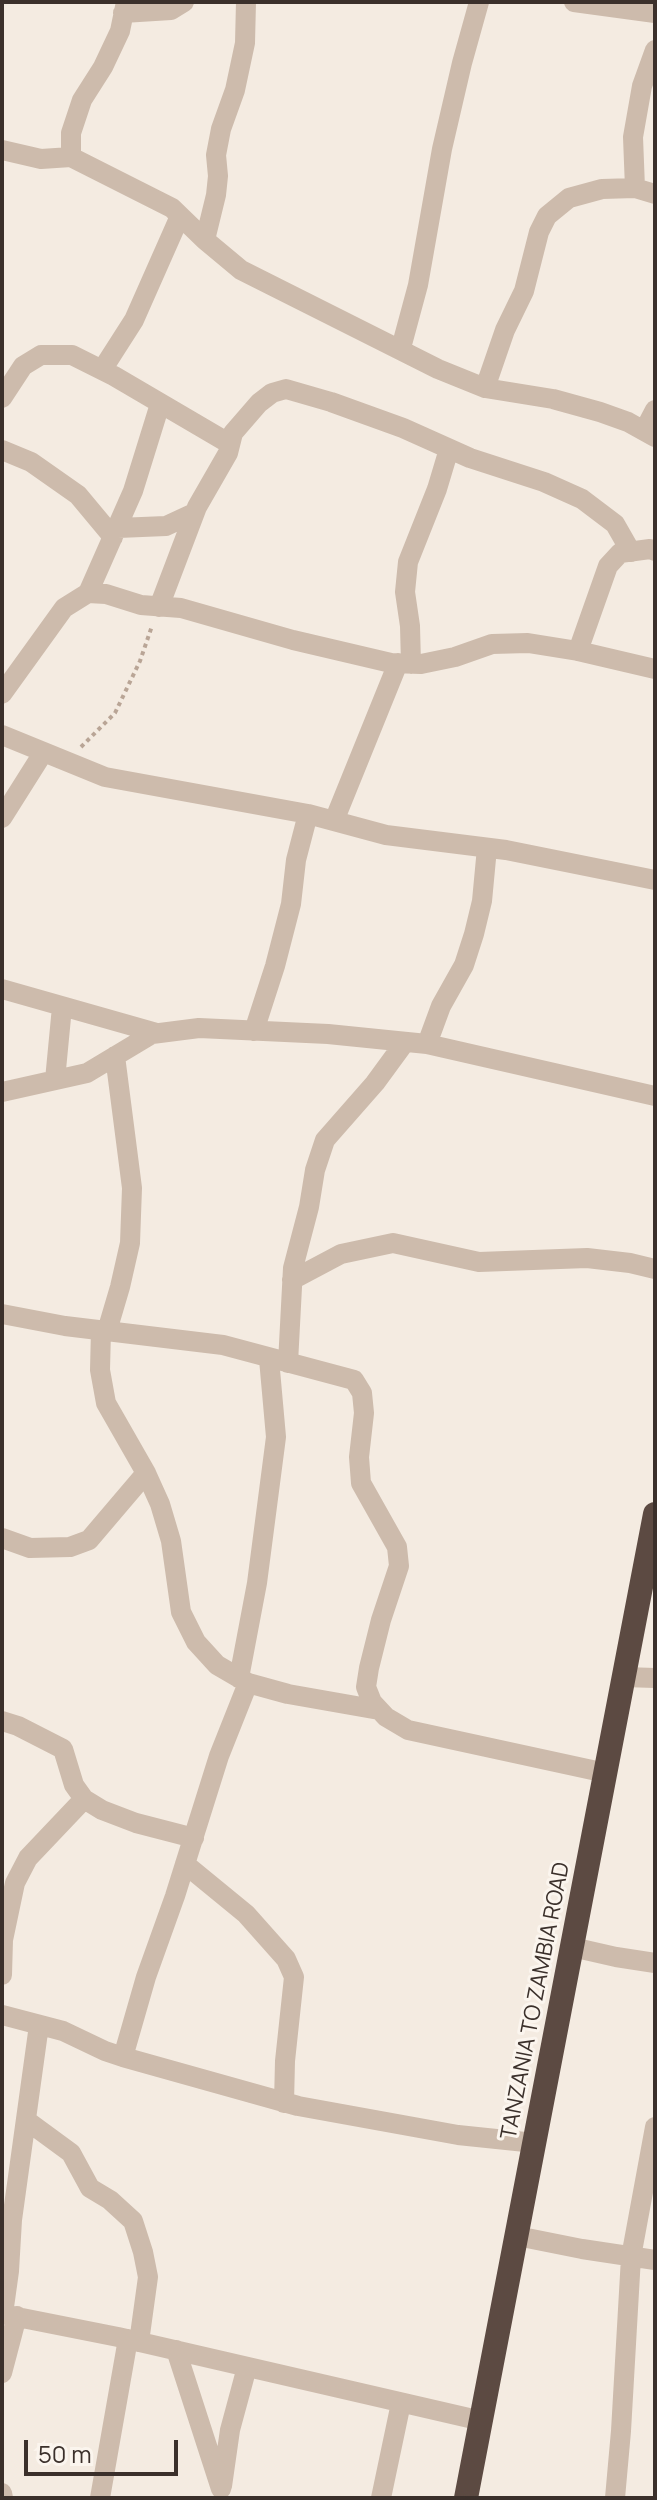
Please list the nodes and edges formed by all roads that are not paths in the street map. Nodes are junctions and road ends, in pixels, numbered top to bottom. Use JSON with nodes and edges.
{"nodes":[{"id":1,"x":184,"y":2,"type":"edge"},
{"id":2,"x":246,"y":2,"type":"edge"},
{"id":3,"x":479,"y":2,"type":"edge"},
{"id":4,"x":574,"y":2,"type":"edge"},
{"id":5,"x":124,"y":8,"type":"edge"},
{"id":6,"x":655,"y":13,"type":"edge"},
{"id":7,"x":655,"y":50,"type":"edge"},
{"id":8,"x":2,"y":150,"type":"edge"},
{"id":9,"x":71,"y":157,"type":"junction"},
{"id":10,"x":635,"y":188,"type":"junction"},
{"id":11,"x":655,"y":194,"type":"edge"},
{"id":12,"x":180,"y":216,"type":"junction"},
{"id":13,"x":205,"y":240,"type":"junction"},
{"id":14,"x":401,"y":348,"type":"junction"},
{"id":15,"x":102,"y":370,"type":"junction"},
{"id":16,"x":485,"y":388,"type":"junction"},
{"id":17,"x":2,"y":398,"type":"edge"},
{"id":18,"x":160,"y":404,"type":"junction"},
{"id":19,"x":655,"y":410,"type":"edge"},
{"id":20,"x":650,"y":434,"type":"edge"},
{"id":21,"x":230,"y":444,"type":"junction"},
{"id":22,"x":449,"y":449,"type":"junction"},
{"id":23,"x":2,"y":450,"type":"edge"},
{"id":24,"x":194,"y":513,"type":"junction"},
{"id":25,"x":116,"y":533,"type":"junction"},
{"id":26,"x":655,"y":551,"type":"edge"},
{"id":27,"x":631,"y":552,"type":"junction"},
{"id":28,"x":88,"y":593,"type":"junction"},
{"id":29,"x":159,"y":607,"type":"junction"},
{"id":30,"x":578,"y":651,"type":"junction"},
{"id":31,"x":405,"y":664,"type":"junction"},
{"id":32,"x":655,"y":669,"type":"edge"},
{"id":33,"x":2,"y":694,"type":"edge"},
{"id":34,"x":2,"y":735,"type":"edge"},
{"id":35,"x":43,"y":753,"type":"junction"},
{"id":36,"x":308,"y":814,"type":"junction"},
{"id":37,"x":2,"y":818,"type":"edge"},
{"id":38,"x":334,"y":821,"type":"junction"},
{"id":39,"x":487,"y":848,"type":"junction"},
{"id":40,"x":655,"y":880,"type":"edge"},
{"id":41,"x":2,"y":989,"type":"edge"},
{"id":42,"x":62,"y":1007,"type":"junction"},
{"id":43,"x":254,"y":1031,"type":"junction"},
{"id":44,"x":157,"y":1033,"type":"junction"},
{"id":45,"x":405,"y":1042,"type":"junction"},
{"id":46,"x":427,"y":1044,"type":"junction"},
{"id":47,"x":115,"y":1056,"type":"junction"},
{"id":48,"x":55,"y":1080,"type":"junction"},
{"id":49,"x":2,"y":1092,"type":"edge"},
{"id":50,"x":655,"y":1096,"type":"edge"},
{"id":51,"x":655,"y":1269,"type":"edge"},
{"id":52,"x":292,"y":1280,"type":"junction"},
{"id":53,"x":2,"y":1314,"type":"edge"},
{"id":54,"x":104,"y":1330,"type":"junction"},
{"id":55,"x":279,"y":1361,"type":"junction"},
{"id":56,"x":146,"y":1473,"type":"junction"},
{"id":57,"x":655,"y":1514,"type":"edge"},
{"id":58,"x":2,"y":1538,"type":"edge"},
{"id":59,"x":624,"y":1677,"type":"junction"},
{"id":60,"x":655,"y":1678,"type":"edge"},
{"id":61,"x":244,"y":1680,"type":"junction"},
{"id":62,"x":379,"y":1710,"type":"junction"},
{"id":63,"x":2,"y":1721,"type":"edge"},
{"id":64,"x":606,"y":1773,"type":"junction"},
{"id":65,"x":84,"y":1799,"type":"junction"},
{"id":66,"x":194,"y":1838,"type":"junction"},
{"id":67,"x":185,"y":1864,"type":"junction"},
{"id":68,"x":572,"y":1947,"type":"junction"},
{"id":69,"x":655,"y":1963,"type":"edge"},
{"id":70,"x":2,"y":1975,"type":"edge"},
{"id":71,"x":2,"y":2015,"type":"edge"},
{"id":72,"x":39,"y":2025,"type":"junction"},
{"id":73,"x":123,"y":2057,"type":"junction"},
{"id":74,"x":284,"y":2103,"type":"junction"},
{"id":75,"x":26,"y":2120,"type":"junction"},
{"id":76,"x":655,"y":2127,"type":"edge"},
{"id":77,"x":535,"y":2143,"type":"junction"},
{"id":78,"x":517,"y":2236,"type":"junction"},
{"id":79,"x":631,"y":2257,"type":"junction"},
{"id":80,"x":655,"y":2260,"type":"edge"},
{"id":81,"x":7,"y":2315,"type":"edge"},
{"id":82,"x":133,"y":2341,"type":"junction"},
{"id":83,"x":176,"y":2350,"type":"junction"},
{"id":84,"x":247,"y":2367,"type":"junction"},
{"id":85,"x":2,"y":2373,"type":"edge"},
{"id":86,"x":401,"y":2403,"type":"junction"},
{"id":87,"x":482,"y":2421,"type":"junction"},
{"id":88,"x":220,"y":2493,"type":"edge"},
{"id":89,"x":100,"y":2498,"type":"edge"},
{"id":90,"x":381,"y":2498,"type":"edge"},
{"id":91,"x":466,"y":2498,"type":"edge"},
{"id":92,"x":615,"y":2498,"type":"edge"}],
"edges":[{"from":1,"to":5,"type":"street"},
{"from":2,"to":13,"type":"street"},
{"from":3,"to":14,"type":"street"},
{"from":4,"to":6,"type":"street"},
{"from":5,"to":9,"type":"street"},
{"from":7,"to":10,"type":"street"},
{"from":8,"to":9,"type":"street"},
{"from":9,"to":12,"type":"street"},
{"from":10,"to":11,"type":"street"},
{"from":10,"to":16,"type":"street"},
{"from":12,"to":13,"type":"street"},
{"from":12,"to":15,"type":"street"},
{"from":13,"to":14,"type":"street"},
{"from":14,"to":16,"type":"street"},
{"from":15,"to":17,"type":"street"},
{"from":15,"to":18,"type":"street"},
{"from":16,"to":20,"type":"street"},
{"from":18,"to":21,"type":"street"},
{"from":18,"to":25,"type":"street"},
{"from":19,"to":20,"type":"street"},
{"from":21,"to":22,"type":"street"},
{"from":21,"to":24,"type":"street"},
{"from":22,"to":27,"type":"street"},
{"from":22,"to":31,"type":"street"},
{"from":23,"to":25,"type":"street"},
{"from":24,"to":25,"type":"street"},
{"from":24,"to":29,"type":"street"},
{"from":25,"to":28,"type":"street"},
{"from":26,"to":27,"type":"street"},
{"from":27,"to":30,"type":"street"},
{"from":28,"to":29,"type":"street"},
{"from":28,"to":33,"type":"street"},
{"from":29,"to":31,"type":"street"},
{"from":30,"to":31,"type":"street"},
{"from":30,"to":32,"type":"street"},
{"from":31,"to":38,"type":"street"},
{"from":34,"to":35,"type":"street"},
{"from":35,"to":36,"type":"street"},
{"from":35,"to":37,"type":"street"},
{"from":36,"to":38,"type":"street"},
{"from":36,"to":43,"type":"street"},
{"from":38,"to":39,"type":"street"},
{"from":39,"to":40,"type":"street"},
{"from":39,"to":46,"type":"street"},
{"from":41,"to":42,"type":"street"},
{"from":42,"to":44,"type":"street"},
{"from":42,"to":48,"type":"street"},
{"from":43,"to":44,"type":"street"},
{"from":43,"to":45,"type":"street"},
{"from":44,"to":47,"type":"street"},
{"from":45,"to":46,"type":"street"},
{"from":45,"to":52,"type":"street"},
{"from":46,"to":50,"type":"street"},
{"from":47,"to":48,"type":"street"},
{"from":47,"to":54,"type":"street"},
{"from":48,"to":49,"type":"street"},
{"from":51,"to":52,"type":"street"},
{"from":52,"to":55,"type":"street"},
{"from":53,"to":54,"type":"street"},
{"from":54,"to":55,"type":"street"},
{"from":54,"to":56,"type":"street"},
{"from":55,"to":61,"type":"street"},
{"from":55,"to":62,"type":"street"},
{"from":56,"to":58,"type":"street"},
{"from":56,"to":61,"type":"street"},
{"from":57,"to":59,"type":"highway","name":"TANZANIA TO ZAMBIA ROAD"},
{"from":59,"to":60,"type":"street"},
{"from":59,"to":64,"type":"highway","name":"TANZANIA TO ZAMBIA ROAD"},
{"from":61,"to":62,"type":"street"},
{"from":61,"to":66,"type":"street"},
{"from":62,"to":64,"type":"street"},
{"from":63,"to":65,"type":"street"},
{"from":64,"to":68,"type":"highway","name":"TANZANIA TO ZAMBIA ROAD"},
{"from":65,"to":66,"type":"street"},
{"from":65,"to":70,"type":"street"},
{"from":66,"to":67,"type":"street"},
{"from":67,"to":73,"type":"street"},
{"from":67,"to":74,"type":"street"},
{"from":68,"to":69,"type":"street"},
{"from":68,"to":77,"type":"highway","name":"TANZANIA TO ZAMBIA ROAD"},
{"from":71,"to":72,"type":"street"},
{"from":72,"to":73,"type":"street"},
{"from":72,"to":75,"type":"street"},
{"from":73,"to":74,"type":"street"},
{"from":74,"to":77,"type":"street"},
{"from":75,"to":81,"type":"street"},
{"from":75,"to":82,"type":"street"},
{"from":76,"to":79,"type":"street"},
{"from":77,"to":78,"type":"highway","name":"TANZANIA TO ZAMBIA ROAD"},
{"from":78,"to":79,"type":"street"},
{"from":78,"to":87,"type":"highway","name":"TANZANIA TO ZAMBIA ROAD"},
{"from":79,"to":80,"type":"street"},
{"from":79,"to":92,"type":"street"},
{"from":81,"to":82,"type":"street"},
{"from":81,"to":85,"type":"street"},
{"from":82,"to":83,"type":"street"},
{"from":82,"to":89,"type":"street"},
{"from":83,"to":84,"type":"street"},
{"from":83,"to":88,"type":"street"},
{"from":84,"to":86,"type":"street"},
{"from":84,"to":88,"type":"street"},
{"from":86,"to":87,"type":"street"},
{"from":86,"to":90,"type":"street"},
{"from":87,"to":91,"type":"highway","name":"TANZANIA TO ZAMBIA ROAD"}]}
